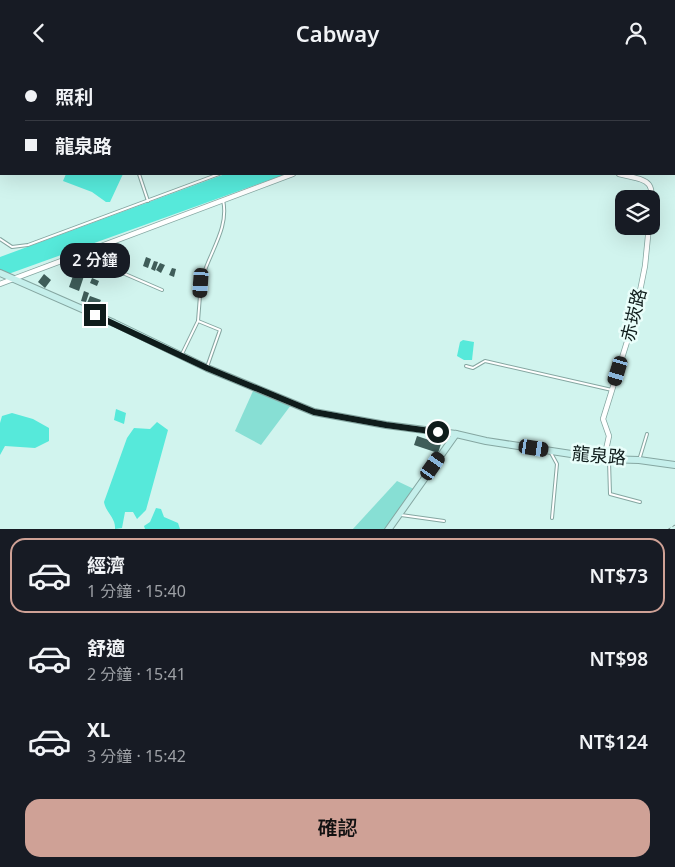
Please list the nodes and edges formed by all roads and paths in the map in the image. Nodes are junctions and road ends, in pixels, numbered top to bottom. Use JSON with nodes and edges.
{"nodes":[{"id":1,"x":139,"y":175,"type":"edge"},
{"id":2,"x":217,"y":175,"type":"edge"},
{"id":3,"x":290,"y":175,"type":"edge"},
{"id":4,"x":623,"y":175,"type":"edge"},
{"id":5,"x":652,"y":190,"type":"edge"},
{"id":6,"x":224,"y":200,"type":"junction"},
{"id":7,"x":148,"y":201,"type":"junction"},
{"id":8,"x":648,"y":235,"type":"edge"},
{"id":9,"x":0,"y":239,"type":"edge"},
{"id":10,"x":79,"y":254,"type":"junction"},
{"id":11,"x":0,"y":273,"type":"edge"},
{"id":12,"x":204,"y":273,"type":"dead end"},
{"id":13,"x":14,"y":279,"type":"junction"},
{"id":14,"x":201,"y":283,"type":"dead end"},
{"id":15,"x":0,"y":284,"type":"edge"},
{"id":16,"x":162,"y":290,"type":"dead end"},
{"id":17,"x":198,"y":321,"type":"junction"},
{"id":18,"x":181,"y":356,"type":"junction"},
{"id":19,"x":466,"y":366,"type":"dead end"},
{"id":20,"x":207,"y":368,"type":"junction"},
{"id":21,"x":612,"y":390,"type":"junction"},
{"id":22,"x":456,"y":434,"type":"junction"},
{"id":23,"x":647,"y":434,"type":"dead end"},
{"id":24,"x":550,"y":451,"type":"junction"},
{"id":25,"x":606,"y":459,"type":"junction"},
{"id":26,"x":639,"y":460,"type":"junction"},
{"id":27,"x":675,"y":465,"type":"edge"},
{"id":28,"x":640,"y":502,"type":"dead end"},
{"id":29,"x":399,"y":515,"type":"junction"},
{"id":30,"x":552,"y":519,"type":"dead end"},
{"id":31,"x":444,"y":521,"type":"dead end"},
{"id":32,"x":675,"y":525,"type":"edge"},
{"id":33,"x":388,"y":529,"type":"edge"},
{"id":34,"x":667,"y":529,"type":"edge"}],
"edges":[{"from":1,"to":7,"type":"lane"},
{"from":2,"to":7,"type":"lane"},
{"from":3,"to":6,"type":"street"},
{"from":4,"to":5,"type":"street"},
{"from":6,"to":10,"type":"street"},
{"from":6,"to":12,"type":"lane"},
{"from":7,"to":9,"type":"lane"},
{"from":8,"to":21,"type":"street","name":"赤崁路"},
{"from":10,"to":13,"type":"street"},
{"from":10,"to":16,"type":"lane"},
{"from":11,"to":13,"type":"street","name":"龍泉路"},
{"from":13,"to":15,"type":"street"},
{"from":13,"to":18,"type":"street","name":"龍泉路"},
{"from":14,"to":17,"type":"lane"},
{"from":17,"to":18,"type":"lane"},
{"from":17,"to":20,"type":"lane"},
{"from":18,"to":20,"type":"street","name":"龍泉路"},
{"from":19,"to":21,"type":"lane"},
{"from":20,"to":22,"type":"street","name":"龍泉路"},
{"from":21,"to":25,"type":"street","name":"赤崁路"},
{"from":22,"to":24,"type":"street","name":"龍泉路"},
{"from":22,"to":29,"type":"street"},
{"from":23,"to":26,"type":"lane"},
{"from":24,"to":25,"type":"street","name":"龍泉路"},
{"from":24,"to":30,"type":"lane"},
{"from":25,"to":26,"type":"street","name":"龍泉路"},
{"from":25,"to":28,"type":"lane"},
{"from":26,"to":27,"type":"street","name":"龍泉路"},
{"from":29,"to":31,"type":"lane"},
{"from":29,"to":33,"type":"street"},
{"from":32,"to":34,"type":"path"}]}
